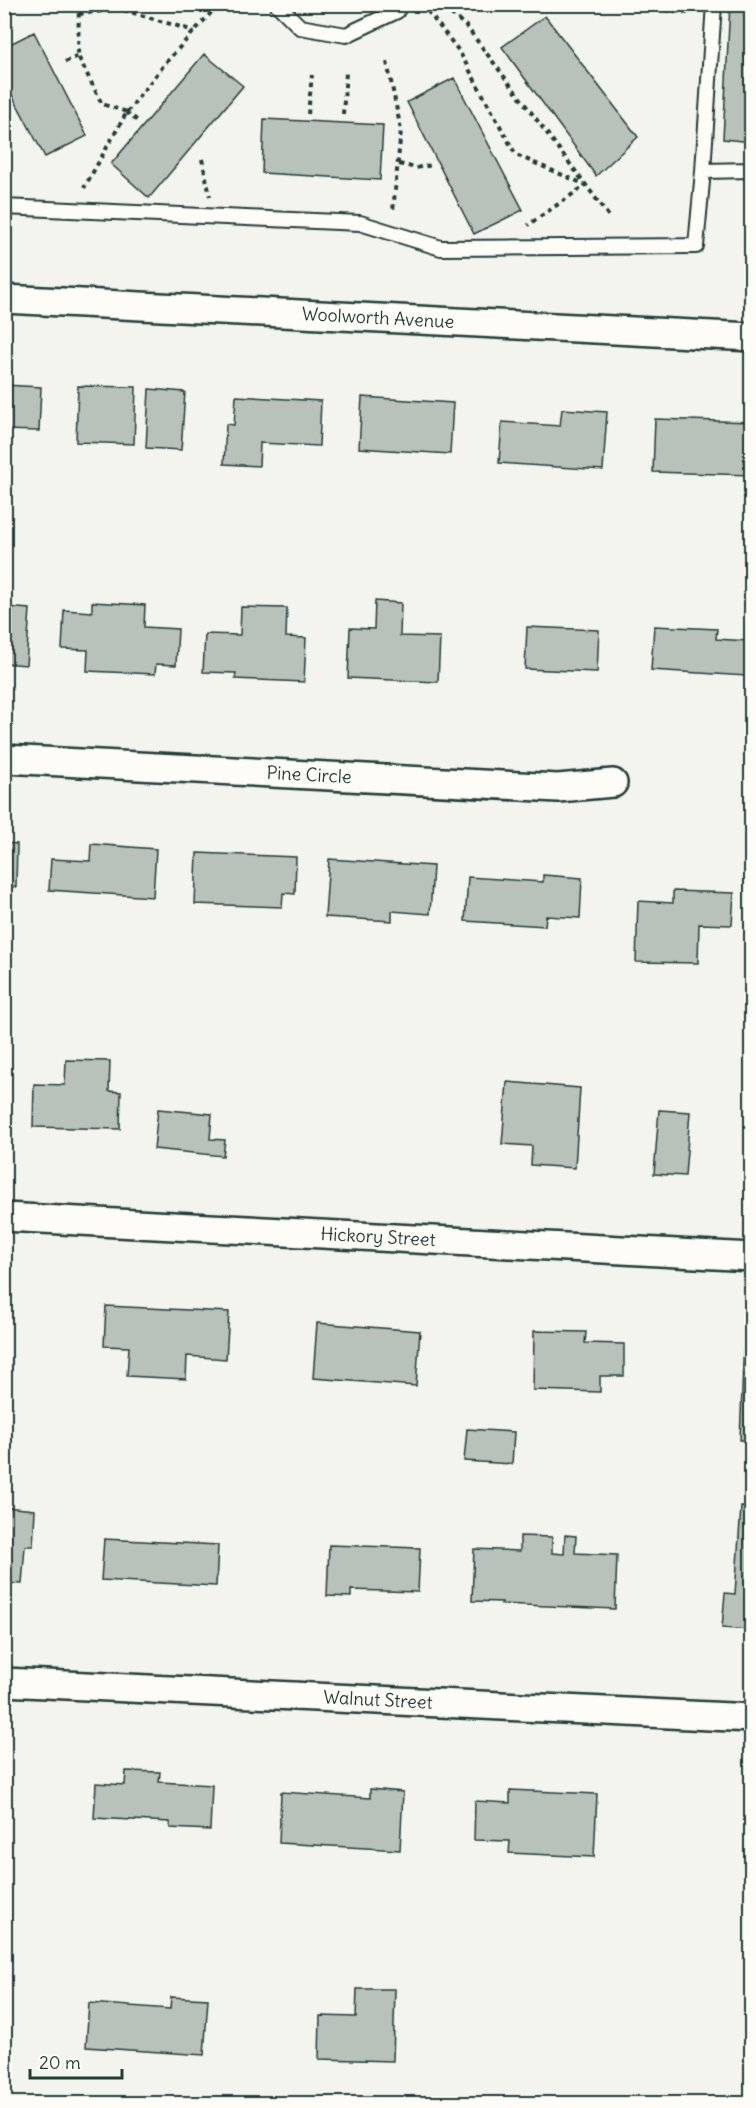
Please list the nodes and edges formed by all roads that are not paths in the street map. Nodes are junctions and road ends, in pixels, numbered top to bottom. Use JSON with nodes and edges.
{"nodes":[{"id":1,"x":277,"y":4,"type":"edge"},
{"id":2,"x":399,"y":4,"type":"edge"},
{"id":3,"x":713,"y":10,"type":"edge"},
{"id":4,"x":752,"y":170,"type":"edge"},
{"id":5,"x":703,"y":171,"type":"junction"},
{"id":6,"x":4,"y":207,"type":"edge"},
{"id":7,"x":4,"y":299,"type":"edge"},
{"id":8,"x":752,"y":337,"type":"edge"},
{"id":9,"x":4,"y":759,"type":"edge"},
{"id":10,"x":613,"y":783,"type":"dead end"},
{"id":11,"x":4,"y":1216,"type":"edge"},
{"id":12,"x":752,"y":1257,"type":"edge"},
{"id":13,"x":4,"y":1682,"type":"edge"},
{"id":14,"x":752,"y":1718,"type":"edge"}],
"edges":[{"from":1,"to":2,"type":"lane"},
{"from":3,"to":5,"type":"lane"},
{"from":4,"to":5,"type":"lane"},
{"from":5,"to":6,"type":"lane"},
{"from":7,"to":8,"type":"street","name":"Woolworth Avenue"},
{"from":9,"to":10,"type":"street","name":"Pine Circle"},
{"from":11,"to":12,"type":"street","name":"Hickory Street"},
{"from":13,"to":14,"type":"street","name":"Walnut Street"}]}
